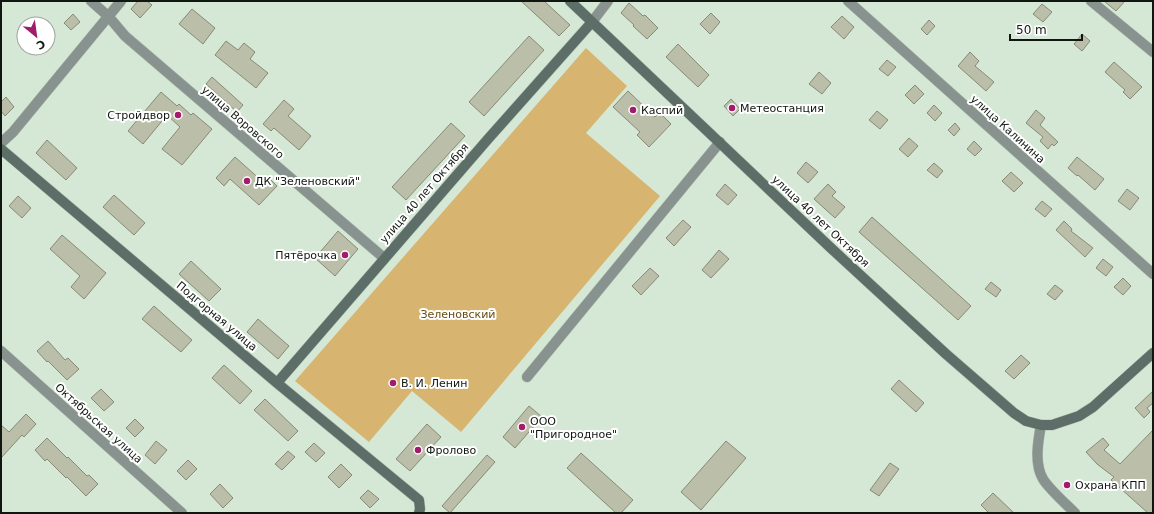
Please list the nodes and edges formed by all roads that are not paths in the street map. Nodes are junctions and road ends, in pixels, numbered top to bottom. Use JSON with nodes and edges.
{"nodes":[{"id":1,"x":91,"y":1,"type":"edge"},
{"id":2,"x":121,"y":1,"type":"edge"},
{"id":3,"x":570,"y":1,"type":"edge"},
{"id":4,"x":608,"y":1,"type":"edge"},
{"id":5,"x":848,"y":1,"type":"edge"},
{"id":6,"x":1091,"y":1,"type":"edge"},
{"id":7,"x":109,"y":17,"type":"junction"},
{"id":8,"x":592,"y":22,"type":"junction"},
{"id":9,"x":1153,"y":52,"type":"edge"},
{"id":10,"x":720,"y":142,"type":"junction"},
{"id":11,"x":1,"y":143,"type":"edge"},
{"id":12,"x":1,"y":150,"type":"edge"},
{"id":13,"x":384,"y":258,"type":"junction"},
{"id":14,"x":1153,"y":274,"type":"edge"},
{"id":15,"x":1,"y":351,"type":"edge"},
{"id":16,"x":1153,"y":353,"type":"edge"},
{"id":17,"x":526,"y":377,"type":"dead end"},
{"id":18,"x":277,"y":383,"type":"junction"},
{"id":19,"x":1041,"y":425,"type":"junction"},
{"id":20,"x":180,"y":512,"type":"edge"},
{"id":21,"x":419,"y":513,"type":"edge"},
{"id":22,"x":1075,"y":513,"type":"edge"}],
"edges":[{"from":1,"to":7,"type":"street","name":"улица Воровского"},
{"from":2,"to":7,"type":"street"},
{"from":3,"to":8,"type":"street","name":"улица 40 лет Октября"},
{"from":4,"to":8,"type":"street"},
{"from":5,"to":14,"type":"street","name":"улица Калинина"},
{"from":6,"to":9,"type":"street"},
{"from":7,"to":11,"type":"street"},
{"from":7,"to":13,"type":"street","name":"улица Воровского"},
{"from":8,"to":10,"type":"street","name":"улица 40 лет Октября"},
{"from":8,"to":13,"type":"street","name":"улица 40 лет Октября"},
{"from":10,"to":17,"type":"street"},
{"from":10,"to":19,"type":"street","name":"улица 40 лет Октября"},
{"from":12,"to":18,"type":"street","name":"Подгорная улица"},
{"from":13,"to":18,"type":"street","name":"улица 40 лет Октября"},
{"from":15,"to":20,"type":"street","name":"Октябрьская улица"},
{"from":16,"to":19,"type":"street","name":"улица 40 лет Октября"},
{"from":18,"to":21,"type":"street","name":"Подгорная улица"},
{"from":19,"to":22,"type":"street"}]}
